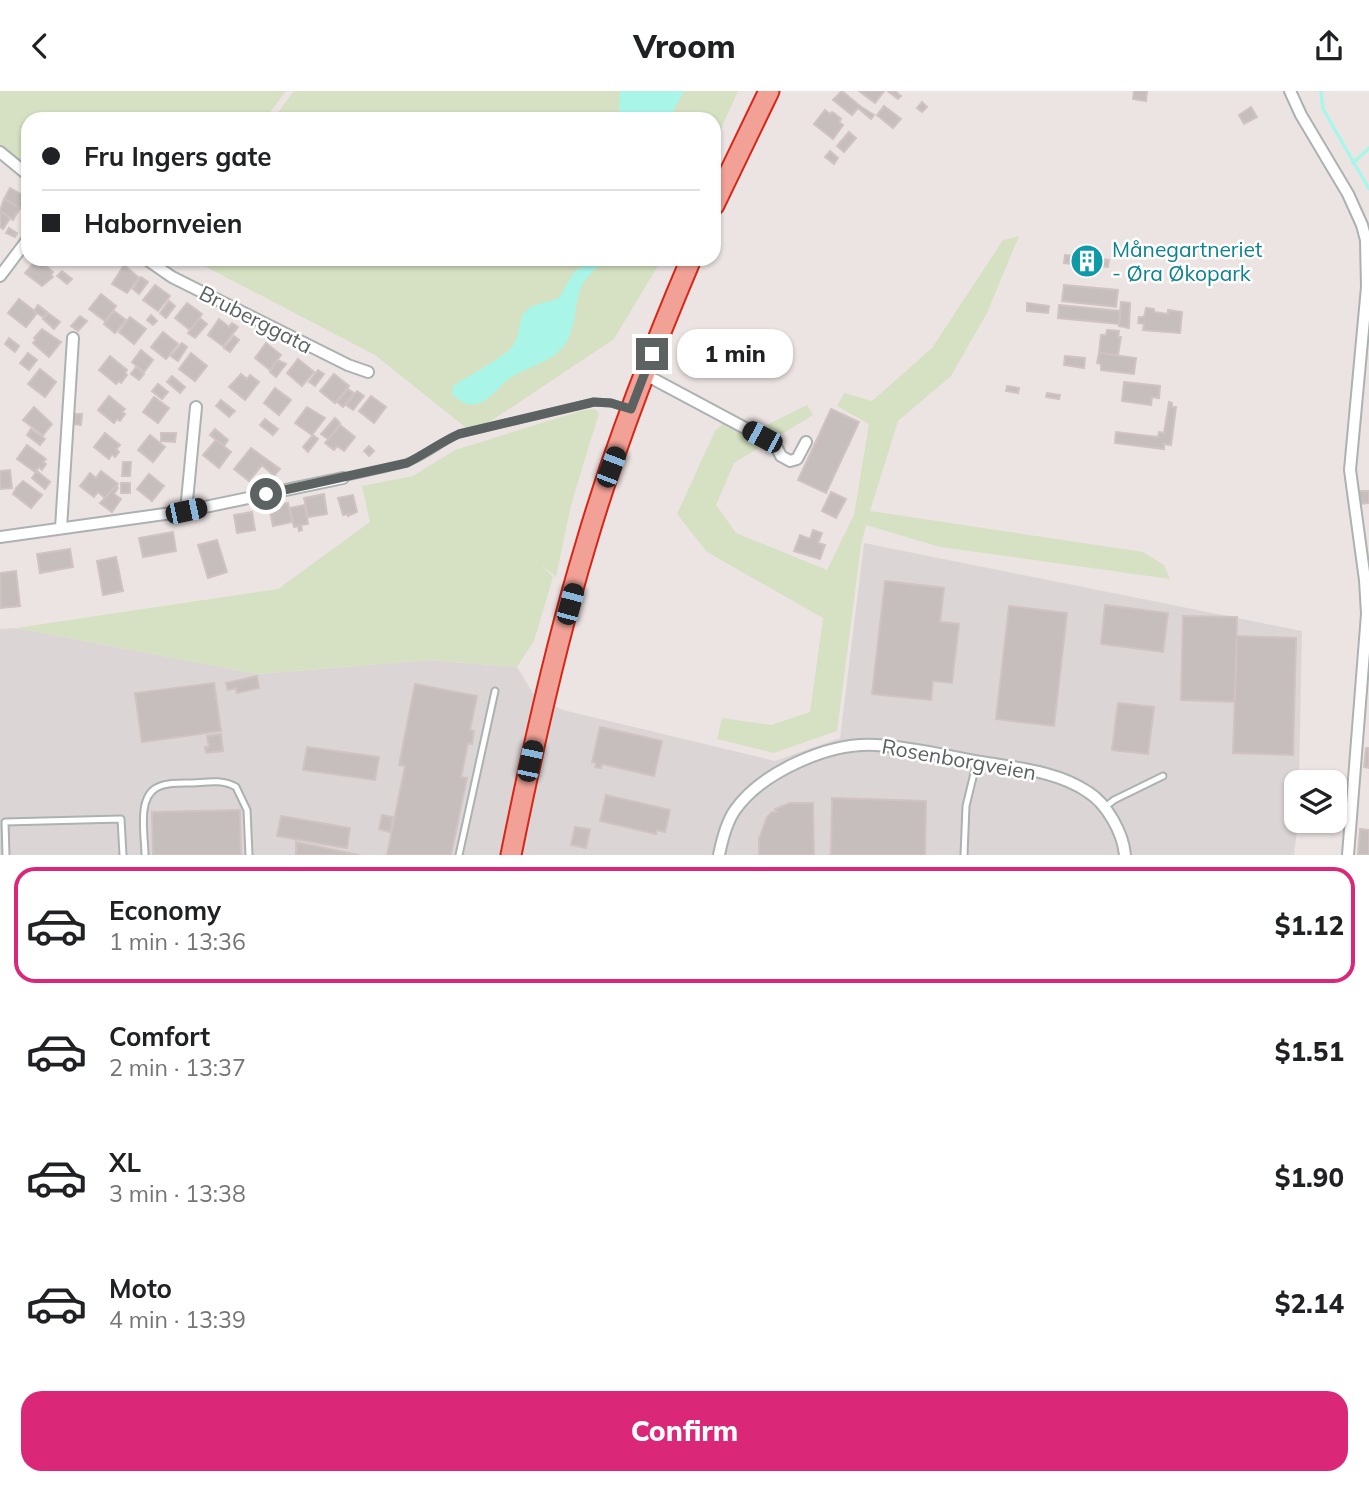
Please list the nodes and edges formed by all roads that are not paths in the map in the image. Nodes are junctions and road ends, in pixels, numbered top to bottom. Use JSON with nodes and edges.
{"nodes":[{"id":1,"x":769,"y":91,"type":"edge"},
{"id":2,"x":1290,"y":91,"type":"edge"},
{"id":3,"x":0,"y":152,"type":"edge"},
{"id":4,"x":21,"y":169,"type":"edge"},
{"id":5,"x":721,"y":190,"type":"edge"},
{"id":6,"x":21,"y":248,"type":"edge"},
{"id":7,"x":156,"y":266,"type":"edge"},
{"id":8,"x":688,"y":266,"type":"edge"},
{"id":9,"x":0,"y":276,"type":"edge"},
{"id":10,"x":73,"y":338,"type":"dead end"},
{"id":11,"x":368,"y":372,"type":"dead end"},
{"id":12,"x":644,"y":374,"type":"junction"},
{"id":13,"x":196,"y":407,"type":"dead end"},
{"id":14,"x":631,"y":409,"type":"junction"},
{"id":15,"x":806,"y":442,"type":"dead end"},
{"id":16,"x":342,"y":478,"type":"joint"},
{"id":17,"x":186,"y":511,"type":"junction"},
{"id":18,"x":61,"y":528,"type":"junction"},
{"id":19,"x":0,"y":537,"type":"edge"},
{"id":20,"x":1366,"y":667,"type":"edge"},
{"id":21,"x":495,"y":691,"type":"dead end"},
{"id":22,"x":977,"y":761,"type":"junction"},
{"id":23,"x":1163,"y":776,"type":"dead end"},
{"id":24,"x":1104,"y":808,"type":"junction"},
{"id":25,"x":6,"y":855,"type":"edge"},
{"id":26,"x":122,"y":855,"type":"edge"},
{"id":27,"x":145,"y":855,"type":"edge"},
{"id":28,"x":249,"y":855,"type":"edge"},
{"id":29,"x":459,"y":855,"type":"edge"},
{"id":30,"x":511,"y":855,"type":"edge"},
{"id":31,"x":719,"y":855,"type":"edge"},
{"id":32,"x":964,"y":855,"type":"edge"},
{"id":33,"x":1125,"y":855,"type":"edge"},
{"id":34,"x":1348,"y":855,"type":"edge"}],
"edges":[{"from":1,"to":5,"type":"highway"},
{"from":2,"to":20,"type":"street"},
{"from":3,"to":4,"type":"street"},
{"from":6,"to":9,"type":"street"},
{"from":7,"to":11,"type":"street","name":"Bruberggata"},
{"from":8,"to":12,"type":"highway"},
{"from":10,"to":18,"type":"street"},
{"from":12,"to":14,"type":"highway"},
{"from":12,"to":15,"type":"street"},
{"from":13,"to":17,"type":"street"},
{"from":14,"to":16,"type":"lane"},
{"from":14,"to":30,"type":"highway"},
{"from":16,"to":17,"type":"street"},
{"from":17,"to":18,"type":"street"},
{"from":18,"to":19,"type":"street"},
{"from":20,"to":34,"type":"street"},
{"from":21,"to":29,"type":"lane"},
{"from":22,"to":24,"type":"street","name":"Rosenborgveien"},
{"from":22,"to":31,"type":"street","name":"Rosenborgveien"},
{"from":22,"to":32,"type":"lane"},
{"from":23,"to":24,"type":"lane"},
{"from":24,"to":33,"type":"street","name":"Rosenborgveien"},
{"from":25,"to":26,"type":"lane"},
{"from":27,"to":28,"type":"lane"}]}
